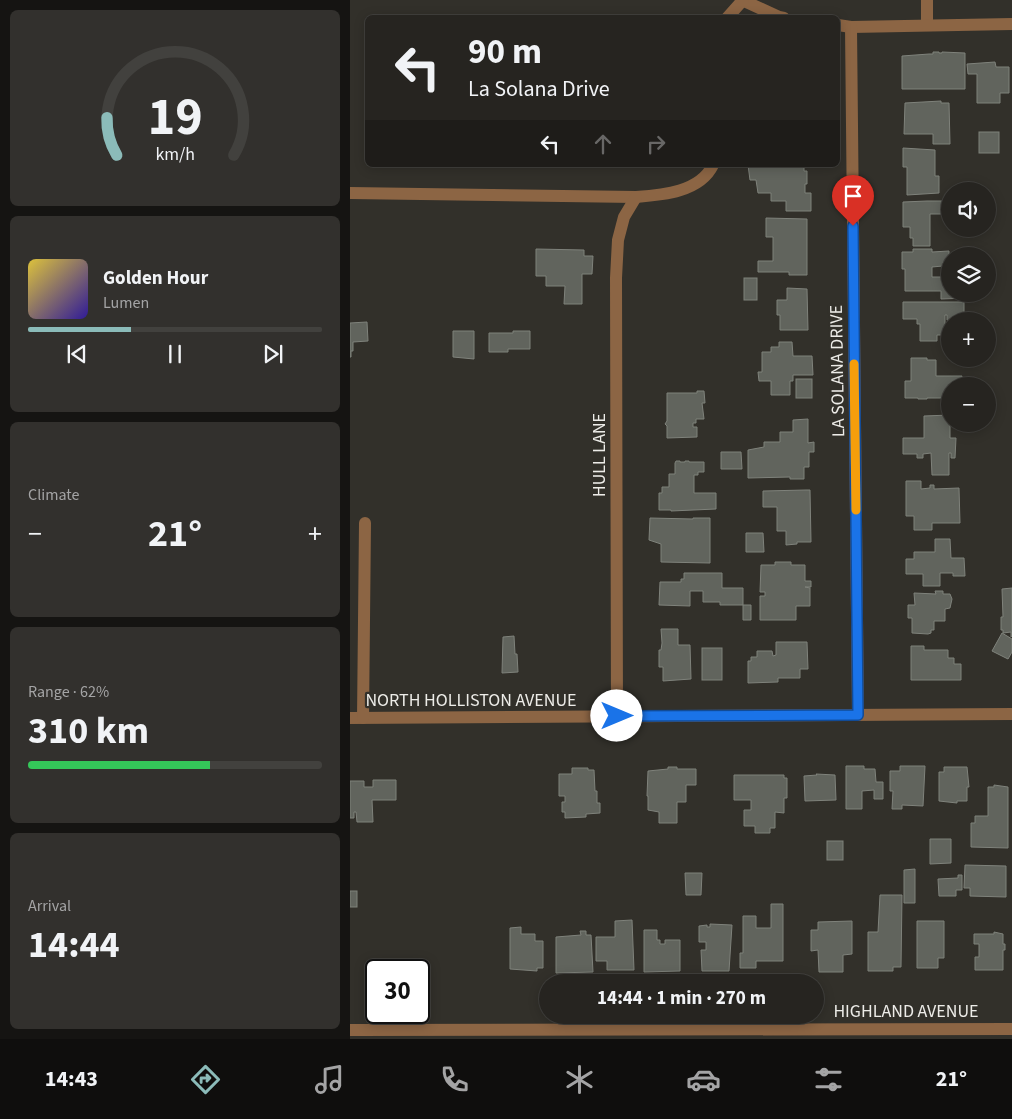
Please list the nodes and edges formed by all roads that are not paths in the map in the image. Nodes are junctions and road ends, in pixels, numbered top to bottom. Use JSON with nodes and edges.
{"nodes":[{"id":1,"x":743,"y":0,"type":"edge"},
{"id":2,"x":927,"y":0,"type":"edge"},
{"id":3,"x":730,"y":15,"type":"edge"},
{"id":4,"x":775,"y":15,"type":"edge"},
{"id":5,"x":1012,"y":24,"type":"edge"},
{"id":6,"x":840,"y":25,"type":"edge"},
{"id":7,"x":927,"y":25,"type":"junction"},
{"id":8,"x":851,"y":27,"type":"junction"},
{"id":9,"x":712,"y":167,"type":"edge"},
{"id":10,"x":350,"y":193,"type":"edge"},
{"id":11,"x":636,"y":197,"type":"junction"},
{"id":12,"x":365,"y":523,"type":"dead end"},
{"id":13,"x":1012,"y":714,"type":"edge"},
{"id":14,"x":858,"y":715,"type":"junction"},
{"id":15,"x":617,"y":716,"type":"junction"},
{"id":16,"x":350,"y":718,"type":"edge"},
{"id":17,"x":363,"y":718,"type":"junction"},
{"id":18,"x":1012,"y":1028,"type":"edge"},
{"id":19,"x":350,"y":1030,"type":"edge"}],
"edges":[{"from":1,"to":3,"type":"street"},
{"from":1,"to":4,"type":"street"},
{"from":2,"to":7,"type":"street"},
{"from":5,"to":7,"type":"street"},
{"from":6,"to":8,"type":"street"},
{"from":7,"to":8,"type":"street"},
{"from":8,"to":14,"type":"street","name":"LA SOLANA DRIVE"},
{"from":9,"to":11,"type":"street"},
{"from":10,"to":11,"type":"street"},
{"from":11,"to":15,"type":"street","name":"HULL LANE"},
{"from":12,"to":17,"type":"street"},
{"from":13,"to":14,"type":"street","name":"NORTH HOLLISTON AVENUE"},
{"from":14,"to":15,"type":"street","name":"NORTH HOLLISTON AVENUE"},
{"from":15,"to":17,"type":"street","name":"NORTH HOLLISTON AVENUE"},
{"from":16,"to":17,"type":"street","name":"NORTH HOLLISTON AVENUE"},
{"from":18,"to":19,"type":"street","name":"HIGHLAND AVENUE"}]}
